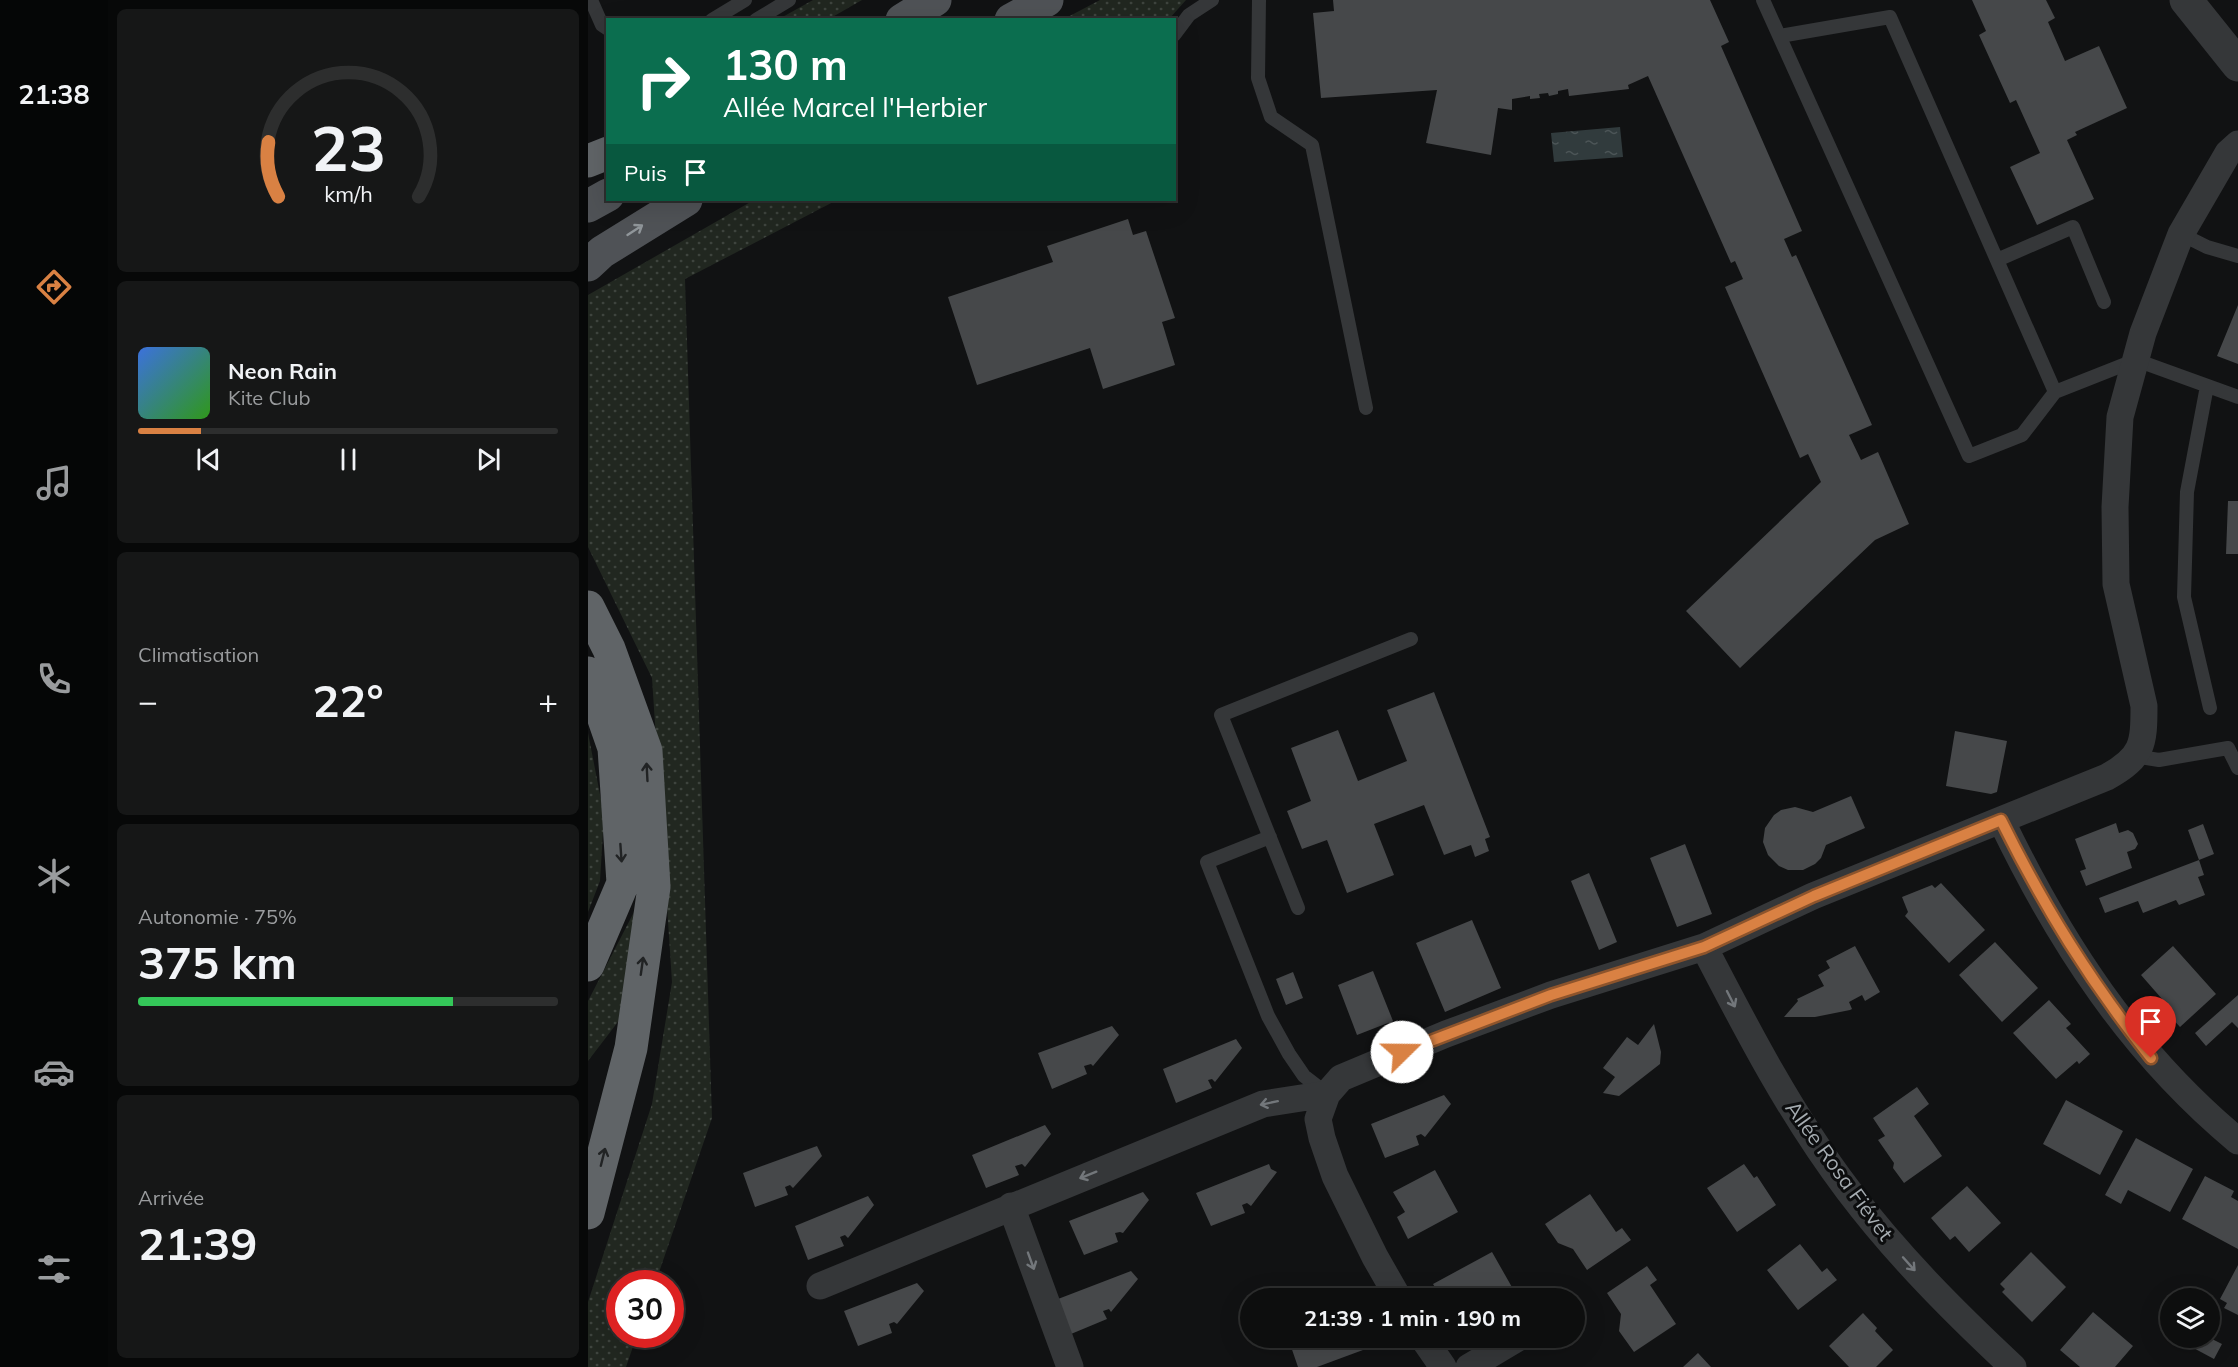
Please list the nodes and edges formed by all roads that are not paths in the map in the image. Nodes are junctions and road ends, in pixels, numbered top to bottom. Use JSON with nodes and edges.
{"nodes":[{"id":1,"x":591,"y":0,"type":"edge"},
{"id":2,"x":745,"y":0,"type":"edge"},
{"id":3,"x":789,"y":0,"type":"edge"},
{"id":4,"x":935,"y":0,"type":"edge"},
{"id":5,"x":1047,"y":0,"type":"edge"},
{"id":6,"x":1212,"y":0,"type":"edge"},
{"id":7,"x":1259,"y":0,"type":"edge"},
{"id":8,"x":1763,"y":0,"type":"edge"},
{"id":9,"x":2186,"y":0,"type":"edge"},
{"id":10,"x":2200,"y":0,"type":"edge"},
{"id":11,"x":715,"y":18,"type":"edge"},
{"id":12,"x":759,"y":18,"type":"edge"},
{"id":13,"x":905,"y":18,"type":"edge"},
{"id":14,"x":1015,"y":18,"type":"edge"},
{"id":15,"x":606,"y":28,"type":"edge"},
{"id":16,"x":1176,"y":32,"type":"edge"},
{"id":17,"x":1780,"y":36,"type":"junction"},
{"id":18,"x":2238,"y":56,"type":"edge"},
{"id":19,"x":2238,"y":65,"type":"edge"},
{"id":20,"x":2238,"y":144,"type":"edge"},
{"id":21,"x":606,"y":154,"type":"edge"},
{"id":22,"x":588,"y":161,"type":"edge"},
{"id":23,"x":606,"y":196,"type":"edge"},
{"id":24,"x":684,"y":201,"type":"edge"},
{"id":25,"x":588,"y":206,"type":"edge"},
{"id":26,"x":2181,"y":234,"type":"junction"},
{"id":27,"x":2238,"y":256,"type":"edge"},
{"id":28,"x":1997,"y":260,"type":"junction"},
{"id":29,"x":588,"y":265,"type":"edge"},
{"id":30,"x":2104,"y":302,"type":"dead end"},
{"id":31,"x":2136,"y":360,"type":"junction"},
{"id":32,"x":2207,"y":386,"type":"junction"},
{"id":33,"x":2055,"y":392,"type":"junction"},
{"id":34,"x":2238,"y":397,"type":"edge"},
{"id":35,"x":1366,"y":408,"type":"dead end"},
{"id":36,"x":588,"y":607,"type":"edge"},
{"id":37,"x":1411,"y":639,"type":"dead end"},
{"id":38,"x":588,"y":674,"type":"edge"},
{"id":39,"x":2210,"y":708,"type":"dead end"},
{"id":40,"x":2134,"y":756,"type":"junction"},
{"id":41,"x":2238,"y":768,"type":"edge"},
{"id":42,"x":2001,"y":820,"type":"junction"},
{"id":43,"x":1270,"y":837,"type":"junction"},
{"id":44,"x":1298,"y":908,"type":"dead end"},
{"id":45,"x":1704,"y":947,"type":"junction"},
{"id":46,"x":588,"y":965,"type":"edge"},
{"id":47,"x":1326,"y":1094,"type":"junction"},
{"id":48,"x":2238,"y":1141,"type":"edge"},
{"id":49,"x":1011,"y":1206,"type":"junction"},
{"id":50,"x":588,"y":1213,"type":"edge"},
{"id":51,"x":820,"y":1286,"type":"dead end"},
{"id":52,"x":1393,"y":1288,"type":"edge"},
{"id":53,"x":1430,"y":1348,"type":"edge"},
{"id":54,"x":1501,"y":1348,"type":"edge"},
{"id":55,"x":1070,"y":1367,"type":"edge"},
{"id":56,"x":1443,"y":1367,"type":"edge"},
{"id":57,"x":1469,"y":1367,"type":"edge"},
{"id":58,"x":2013,"y":1367,"type":"edge"}],
"edges":[{"from":1,"to":15,"type":"lane"},
{"from":2,"to":11,"type":"lane"},
{"from":3,"to":12,"type":"lane"},
{"from":4,"to":13,"type":"main road"},
{"from":5,"to":14,"type":"main road"},
{"from":6,"to":16,"type":"lane"},
{"from":7,"to":35,"type":"lane"},
{"from":8,"to":17,"type":"lane"},
{"from":9,"to":19,"type":"street"},
{"from":10,"to":18,"type":"street"},
{"from":17,"to":28,"type":"lane"},
{"from":17,"to":33,"type":"lane"},
{"from":20,"to":26,"type":"street"},
{"from":21,"to":22,"type":"highway"},
{"from":23,"to":25,"type":"main road"},
{"from":29,"to":24,"type":"main road","one_way":true},
{"from":26,"to":27,"type":"lane"},
{"from":26,"to":31,"type":"street"},
{"from":28,"to":30,"type":"lane"},
{"from":28,"to":33,"type":"lane"},
{"from":31,"to":32,"type":"lane"},
{"from":31,"to":33,"type":"lane"},
{"from":31,"to":40,"type":"street"},
{"from":32,"to":34,"type":"lane"},
{"from":32,"to":39,"type":"lane"},
{"from":50,"to":36,"type":"highway","one_way":true},
{"from":37,"to":43,"type":"lane"},
{"from":38,"to":46,"type":"highway","one_way":true},
{"from":40,"to":41,"type":"lane"},
{"from":40,"to":42,"type":"street"},
{"from":42,"to":45,"type":"street"},
{"from":42,"to":48,"type":"street"},
{"from":43,"to":44,"type":"lane"},
{"from":43,"to":47,"type":"lane"},
{"from":45,"to":47,"type":"street"},
{"from":45,"to":58,"type":"street","name":"Allée Rosa Fiévet","one_way":true},
{"from":47,"to":49,"type":"street","one_way":true},
{"from":47,"to":52,"type":"street"},
{"from":49,"to":51,"type":"street"},
{"from":49,"to":55,"type":"street","one_way":true},
{"from":53,"to":56,"type":"street"},
{"from":54,"to":57,"type":"street"}]}
